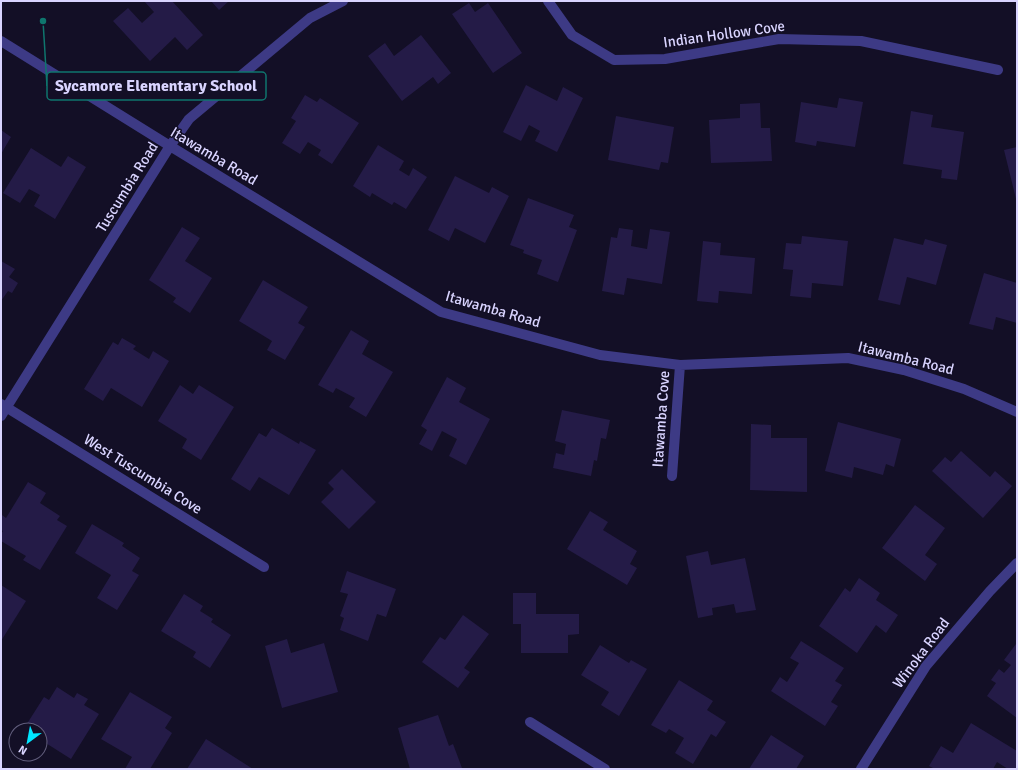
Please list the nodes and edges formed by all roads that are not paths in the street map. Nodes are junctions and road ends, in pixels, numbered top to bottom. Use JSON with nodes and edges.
{"nodes":[{"id":1,"x":343,"y":1,"type":"edge"},
{"id":2,"x":548,"y":1,"type":"edge"},
{"id":3,"x":1,"y":41,"type":"edge"},
{"id":4,"x":998,"y":70,"type":"dead end"},
{"id":5,"x":170,"y":146,"type":"junction"},
{"id":6,"x":680,"y":365,"type":"junction"},
{"id":7,"x":3,"y":409,"type":"edge"},
{"id":8,"x":1017,"y":412,"type":"edge"},
{"id":9,"x":672,"y":476,"type":"dead end"},
{"id":10,"x":1017,"y":563,"type":"edge"},
{"id":11,"x":264,"y":567,"type":"dead end"},
{"id":12,"x":530,"y":722,"type":"dead end"},
{"id":13,"x":605,"y":769,"type":"edge"},
{"id":14,"x":861,"y":769,"type":"edge"}],
"edges":[{"from":1,"to":5,"type":"street","name":"Tuscumbia Road"},
{"from":2,"to":4,"type":"street","name":"Indian Hollow Cove"},
{"from":3,"to":5,"type":"street","name":"Itawamba Road"},
{"from":5,"to":6,"type":"street","name":"Itawamba Road"},
{"from":5,"to":7,"type":"street","name":"Tuscumbia Road"},
{"from":6,"to":8,"type":"street","name":"Itawamba Road"},
{"from":6,"to":9,"type":"street","name":"Itawamba Cove"},
{"from":7,"to":11,"type":"street","name":"West Tuscumbia Cove"},
{"from":10,"to":14,"type":"street","name":"Winoka Road"},
{"from":12,"to":13,"type":"street"}]}
